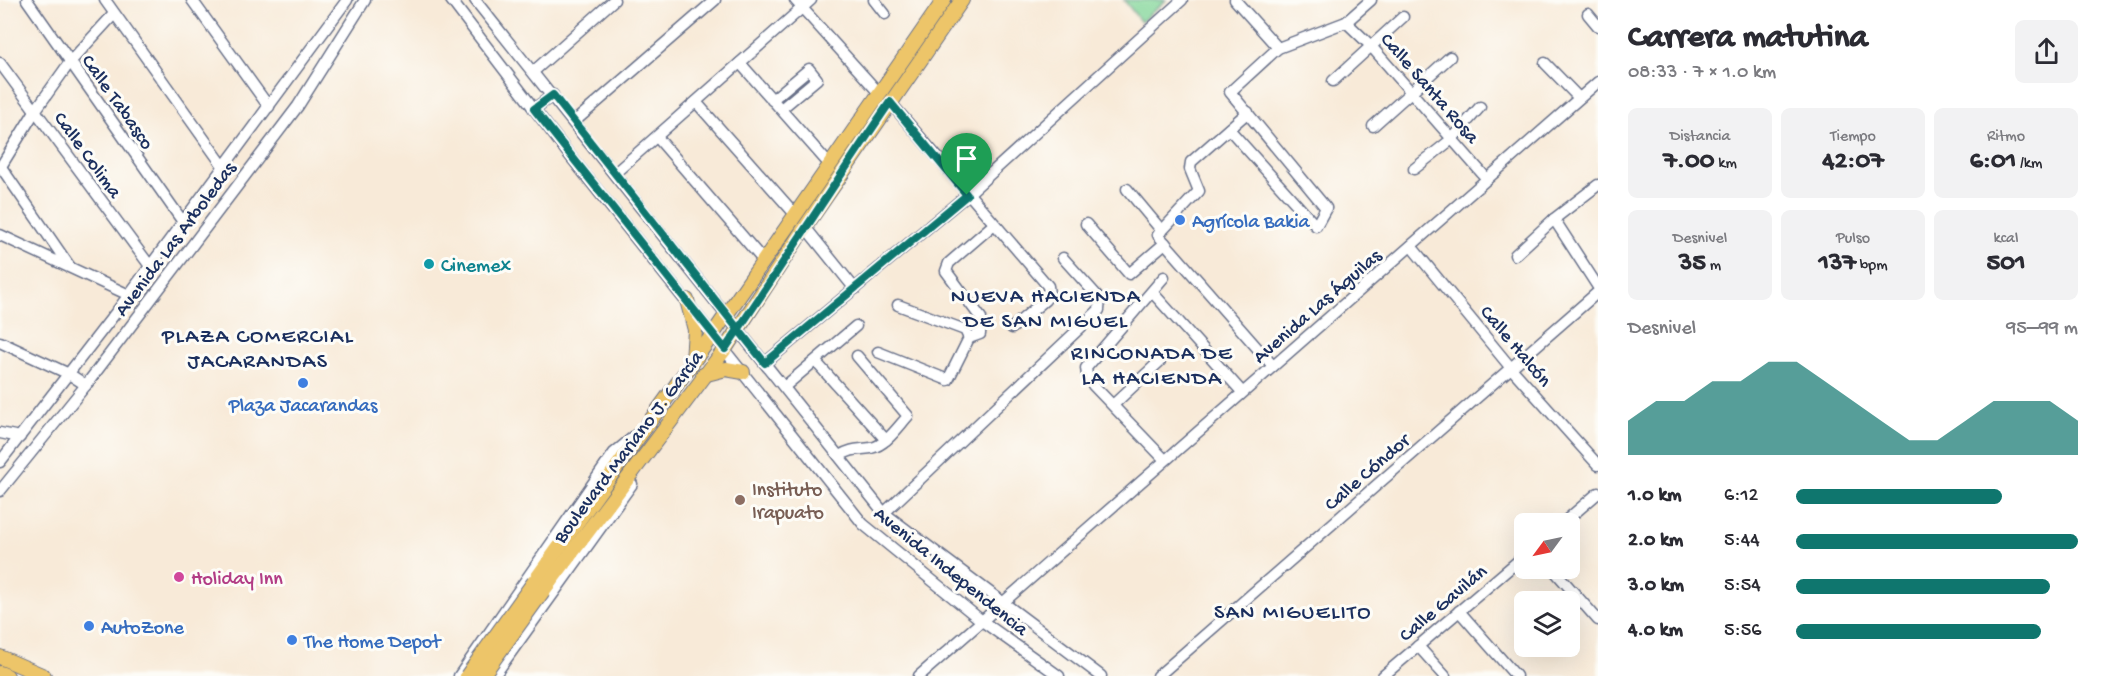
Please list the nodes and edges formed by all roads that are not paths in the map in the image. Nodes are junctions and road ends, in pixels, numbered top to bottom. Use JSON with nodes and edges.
{"nodes":[{"id":1,"x":27,"y":0,"type":"edge"},
{"id":2,"x":105,"y":0,"type":"edge"},
{"id":3,"x":192,"y":0,"type":"edge"},
{"id":4,"x":347,"y":0,"type":"edge"},
{"id":5,"x":365,"y":0,"type":"edge"},
{"id":6,"x":475,"y":0,"type":"edge"},
{"id":7,"x":614,"y":0,"type":"edge"},
{"id":8,"x":715,"y":0,"type":"edge"},
{"id":9,"x":811,"y":0,"type":"edge"},
{"id":10,"x":874,"y":0,"type":"edge"},
{"id":11,"x":944,"y":0,"type":"edge"},
{"id":12,"x":962,"y":0,"type":"edge"},
{"id":13,"x":1182,"y":0,"type":"edge"},
{"id":14,"x":1235,"y":0,"type":"edge"},
{"id":15,"x":1371,"y":0,"type":"edge"},
{"id":16,"x":458,"y":2,"type":"edge"},
{"id":17,"x":799,"y":4,"type":"edge"},
{"id":18,"x":114,"y":14,"type":"junction"},
{"id":19,"x":885,"y":14,"type":"dead end"},
{"id":20,"x":1588,"y":14,"type":"dead end"},
{"id":21,"x":1403,"y":17,"type":"dead end"},
{"id":22,"x":1346,"y":21,"type":"junction"},
{"id":23,"x":1598,"y":26,"type":"edge"},
{"id":24,"x":1370,"y":45,"type":"junction"},
{"id":25,"x":1278,"y":48,"type":"junction"},
{"id":26,"x":1450,"y":57,"type":"dead end"},
{"id":27,"x":70,"y":62,"type":"junction"},
{"id":28,"x":0,"y":63,"type":"edge"},
{"id":29,"x":740,"y":63,"type":"junction"},
{"id":30,"x":1545,"y":63,"type":"dead end"},
{"id":31,"x":534,"y":71,"type":"junction"},
{"id":32,"x":1333,"y":81,"type":"dead end"},
{"id":33,"x":1598,"y":82,"type":"edge"},
{"id":34,"x":1412,"y":92,"type":"junction"},
{"id":35,"x":553,"y":95,"type":"junction"},
{"id":36,"x":884,"y":98,"type":"junction"},
{"id":37,"x":1579,"y":98,"type":"junction"},
{"id":38,"x":772,"y":100,"type":"junction"},
{"id":39,"x":696,"y":102,"type":"junction"},
{"id":40,"x":269,"y":107,"type":"junction"},
{"id":41,"x":1480,"y":107,"type":"dead end"},
{"id":42,"x":534,"y":109,"type":"junction"},
{"id":43,"x":781,"y":109,"type":"junction"},
{"id":44,"x":35,"y":111,"type":"junction"},
{"id":45,"x":1248,"y":112,"type":"junction"},
{"id":46,"x":574,"y":122,"type":"junction"},
{"id":47,"x":1373,"y":126,"type":"dead end"},
{"id":48,"x":1229,"y":129,"type":"junction"},
{"id":49,"x":251,"y":131,"type":"junction"},
{"id":50,"x":657,"y":137,"type":"junction"},
{"id":51,"x":1452,"y":139,"type":"junction"},
{"id":52,"x":268,"y":144,"type":"junction"},
{"id":53,"x":829,"y":164,"type":"junction"},
{"id":54,"x":224,"y":167,"type":"junction"},
{"id":55,"x":0,"y":168,"type":"edge"},
{"id":56,"x":1414,"y":169,"type":"dead end"},
{"id":57,"x":615,"y":173,"type":"junction"},
{"id":58,"x":1487,"y":179,"type":"junction"},
{"id":59,"x":1598,"y":185,"type":"edge"},
{"id":60,"x":1127,"y":189,"type":"dead end"},
{"id":61,"x":967,"y":195,"type":"junction"},
{"id":62,"x":794,"y":213,"type":"junction"},
{"id":63,"x":1554,"y":219,"type":"junction"},
{"id":64,"x":183,"y":222,"type":"junction"},
{"id":65,"x":1086,"y":224,"type":"dead end"},
{"id":66,"x":993,"y":225,"type":"junction"},
{"id":67,"x":805,"y":227,"type":"junction"},
{"id":68,"x":1162,"y":231,"type":"junction"},
{"id":69,"x":0,"y":235,"type":"edge"},
{"id":70,"x":1165,"y":243,"type":"junction"},
{"id":71,"x":1411,"y":246,"type":"junction"},
{"id":72,"x":1515,"y":255,"type":"dead end"},
{"id":73,"x":1063,"y":258,"type":"dead end"},
{"id":74,"x":762,"y":259,"type":"junction"},
{"id":75,"x":150,"y":266,"type":"junction"},
{"id":76,"x":70,"y":267,"type":"junction"},
{"id":77,"x":1164,"y":277,"type":"dead end"},
{"id":78,"x":1598,"y":287,"type":"edge"},
{"id":79,"x":855,"y":289,"type":"junction"},
{"id":80,"x":1598,"y":292,"type":"edge"},
{"id":81,"x":1153,"y":293,"type":"junction"},
{"id":82,"x":129,"y":295,"type":"junction"},
{"id":83,"x":687,"y":300,"type":"junction"},
{"id":84,"x":898,"y":305,"type":"dead end"},
{"id":85,"x":726,"y":313,"type":"junction"},
{"id":86,"x":856,"y":326,"type":"dead end"},
{"id":87,"x":1012,"y":328,"type":"dead end"},
{"id":88,"x":738,"y":329,"type":"junction"},
{"id":89,"x":713,"y":334,"type":"junction"},
{"id":90,"x":967,"y":334,"type":"junction"},
{"id":91,"x":0,"y":342,"type":"edge"},
{"id":92,"x":725,"y":349,"type":"junction"},
{"id":93,"x":878,"y":352,"type":"dead end"},
{"id":94,"x":857,"y":356,"type":"dead end"},
{"id":95,"x":693,"y":361,"type":"junction"},
{"id":96,"x":1160,"y":361,"type":"dead end"},
{"id":97,"x":816,"y":362,"type":"junction"},
{"id":98,"x":765,"y":363,"type":"junction"},
{"id":99,"x":1273,"y":366,"type":"junction"},
{"id":100,"x":1511,"y":368,"type":"junction"},
{"id":101,"x":743,"y":372,"type":"junction"},
{"id":102,"x":69,"y":374,"type":"junction"},
{"id":103,"x":703,"y":375,"type":"junction"},
{"id":104,"x":86,"y":385,"type":"junction"},
{"id":105,"x":784,"y":387,"type":"junction"},
{"id":106,"x":1242,"y":392,"type":"junction"},
{"id":107,"x":1113,"y":405,"type":"junction"},
{"id":108,"x":648,"y":424,"type":"junction"},
{"id":109,"x":30,"y":425,"type":"junction"},
{"id":110,"x":0,"y":433,"type":"edge"},
{"id":111,"x":45,"y":435,"type":"junction"},
{"id":112,"x":659,"y":435,"type":"junction"},
{"id":113,"x":20,"y":438,"type":"junction"},
{"id":114,"x":885,"y":440,"type":"junction"},
{"id":115,"x":839,"y":456,"type":"junction"},
{"id":116,"x":1165,"y":460,"type":"junction"},
{"id":117,"x":0,"y":462,"type":"edge"},
{"id":118,"x":1598,"y":465,"type":"edge"},
{"id":119,"x":0,"y":491,"type":"edge"},
{"id":120,"x":1598,"y":493,"type":"edge"},
{"id":121,"x":884,"y":513,"type":"junction"},
{"id":122,"x":1575,"y":513,"type":"edge"},
{"id":123,"x":1514,"y":564,"type":"edge"},
{"id":124,"x":1562,"y":579,"type":"edge"},
{"id":125,"x":538,"y":587,"type":"junction"},
{"id":126,"x":1005,"y":603,"type":"junction"},
{"id":127,"x":1459,"y":611,"type":"junction"},
{"id":128,"x":1598,"y":620,"type":"edge"},
{"id":129,"x":982,"y":621,"type":"junction"},
{"id":130,"x":486,"y":637,"type":"junction"},
{"id":131,"x":1418,"y":646,"type":"junction"},
{"id":132,"x":509,"y":655,"type":"junction"},
{"id":133,"x":0,"y":657,"type":"edge"},
{"id":134,"x":1397,"y":672,"type":"edge"},
{"id":135,"x":0,"y":673,"type":"edge"},
{"id":136,"x":7,"y":676,"type":"edge"},
{"id":137,"x":44,"y":676,"type":"edge"},
{"id":138,"x":459,"y":676,"type":"edge"},
{"id":139,"x":467,"y":676,"type":"edge"},
{"id":140,"x":482,"y":676,"type":"edge"},
{"id":141,"x":494,"y":676,"type":"edge"},
{"id":142,"x":919,"y":676,"type":"edge"},
{"id":143,"x":1059,"y":676,"type":"edge"},
{"id":144,"x":1101,"y":676,"type":"edge"},
{"id":145,"x":1158,"y":676,"type":"edge"},
{"id":146,"x":1383,"y":676,"type":"edge"},
{"id":147,"x":1444,"y":676,"type":"edge"},
{"id":148,"x":1516,"y":676,"type":"edge"}],
"edges":[{"from":1,"to":27,"type":"street","name":"Calle Tabasco"},
{"from":2,"to":18,"type":"street"},
{"from":3,"to":40,"type":"street"},
{"from":4,"to":40,"type":"street","name":"Avenida Las Arboledas"},
{"from":5,"to":52,"type":"street","name":"Avenida Las Arboledas"},
{"from":6,"to":31,"type":"street","name":"Avenida Independencia"},
{"from":7,"to":31,"type":"street"},
{"from":8,"to":46,"type":"street"},
{"from":9,"to":17,"type":"street"},
{"from":10,"to":19,"type":"street"},
{"from":11,"to":36,"type":"main road","name":"Boulevard Mariano J. García"},
{"from":12,"to":36,"type":"main road","name":"Boulevard Mariano J. García"},
{"from":13,"to":61,"type":"street"},
{"from":14,"to":25,"type":"street"},
{"from":15,"to":22,"type":"street"},
{"from":16,"to":42,"type":"street","name":"Avenida Independencia"},
{"from":17,"to":29,"type":"street"},
{"from":17,"to":36,"type":"street"},
{"from":18,"to":27,"type":"street"},
{"from":18,"to":54,"type":"street"},
{"from":20,"to":23,"type":"street"},
{"from":21,"to":24,"type":"street"},
{"from":22,"to":24,"type":"street","name":"Calle Santa Rosa"},
{"from":22,"to":25,"type":"street"},
{"from":24,"to":32,"type":"street"},
{"from":24,"to":34,"type":"street","name":"Calle Santa Rosa"},
{"from":25,"to":45,"type":"street"},
{"from":26,"to":34,"type":"street"},
{"from":27,"to":44,"type":"street"},
{"from":27,"to":64,"type":"street","name":"Calle Tabasco"},
{"from":28,"to":44,"type":"street","name":"Calle Colima"},
{"from":29,"to":38,"type":"street"},
{"from":29,"to":39,"type":"street"},
{"from":30,"to":37,"type":"street"},
{"from":31,"to":35,"type":"street","name":"Avenida Independencia"},
{"from":33,"to":37,"type":"street","name":"Avenida Las Águilas"},
{"from":34,"to":47,"type":"street"},
{"from":34,"to":51,"type":"street","name":"Calle Santa Rosa"},
{"from":35,"to":42,"type":"street"},
{"from":35,"to":46,"type":"street","name":"Avenida Independencia"},
{"from":36,"to":53,"type":"main road","name":"Boulevard Mariano J. García"},
{"from":36,"to":61,"type":"street"},
{"from":36,"to":67,"type":"main road","name":"Boulevard Mariano J. García"},
{"from":37,"to":58,"type":"street","name":"Avenida Las Águilas"},
{"from":38,"to":43,"type":"street"},
{"from":38,"to":43,"type":"street"},
{"from":39,"to":50,"type":"street"},
{"from":39,"to":62,"type":"street"},
{"from":40,"to":49,"type":"street","name":"Avenida Las Arboledas"},
{"from":41,"to":51,"type":"street"},
{"from":42,"to":83,"type":"street","name":"Avenida Independencia"},
{"from":43,"to":53,"type":"street"},
{"from":44,"to":55,"type":"street"},
{"from":44,"to":75,"type":"street","name":"Calle Colima"},
{"from":45,"to":48,"type":"street"},
{"from":45,"to":48,"type":"street"},
{"from":46,"to":57,"type":"street","name":"Avenida Independencia"},
{"from":48,"to":68,"type":"street"},
{"from":49,"to":52,"type":"street"},
{"from":49,"to":54,"type":"street","name":"Avenida Las Arboledas"},
{"from":50,"to":57,"type":"street"},
{"from":50,"to":74,"type":"street"},
{"from":51,"to":56,"type":"street"},
{"from":51,"to":58,"type":"street","name":"Calle Santa Rosa"},
{"from":52,"to":104,"type":"street","name":"Avenida Las Arboledas"},
{"from":53,"to":62,"type":"main road","name":"Boulevard Mariano J. García"},
{"from":54,"to":64,"type":"street","name":"Avenida Las Arboledas"},
{"from":55,"to":76,"type":"street"},
{"from":57,"to":85,"type":"street","name":"Avenida Independencia"},
{"from":58,"to":71,"type":"street","name":"Avenida Las Águilas"},
{"from":59,"to":63,"type":"street"},
{"from":60,"to":68,"type":"street"},
{"from":61,"to":66,"type":"street"},
{"from":61,"to":79,"type":"street"},
{"from":62,"to":74,"type":"main road","name":"Boulevard Mariano J. García"},
{"from":63,"to":72,"type":"street"},
{"from":63,"to":78,"type":"street"},
{"from":64,"to":75,"type":"street","name":"Avenida Las Arboledas"},
{"from":65,"to":70,"type":"street"},
{"from":66,"to":87,"type":"street"},
{"from":66,"to":90,"type":"street"},
{"from":67,"to":79,"type":"street"},
{"from":67,"to":88,"type":"main road","name":"Boulevard Mariano J. García"},
{"from":68,"to":70,"type":"street"},
{"from":69,"to":76,"type":"street"},
{"from":70,"to":99,"type":"street"},
{"from":71,"to":99,"type":"street","name":"Avenida Las Águilas"},
{"from":71,"to":100,"type":"street","name":"Calle Halcón"},
{"from":73,"to":121,"type":"street"},
{"from":74,"to":85,"type":"main road","name":"Boulevard Mariano J. García"},
{"from":75,"to":82,"type":"street","name":"Avenida Las Arboledas"},
{"from":76,"to":82,"type":"street"},
{"from":77,"to":81,"type":"street"},
{"from":79,"to":98,"type":"street"},
{"from":80,"to":100,"type":"street","name":"Calle Cóndor"},
{"from":81,"to":106,"type":"street"},
{"from":81,"to":107,"type":"street"},
{"from":82,"to":102,"type":"street","name":"Avenida Las Arboledas"},
{"from":83,"to":89,"type":"street","name":"Avenida Independencia"},
{"from":83,"to":95,"type":"main road"},
{"from":84,"to":90,"type":"street"},
{"from":85,"to":88,"type":"street","name":"Avenida Independencia"},
{"from":85,"to":89,"type":"main road","name":"Boulevard Mariano J. García"},
{"from":86,"to":97,"type":"street"},
{"from":88,"to":92,"type":"main road","name":"Boulevard Mariano J. García"},
{"from":88,"to":98,"type":"street","name":"Avenida Independencia"},
{"from":89,"to":92,"type":"street","name":"Avenida Independencia"},
{"from":89,"to":95,"type":"main road","name":"Boulevard Mariano J. García"},
{"from":90,"to":93,"type":"street"},
{"from":91,"to":102,"type":"street"},
{"from":92,"to":101,"type":"street","name":"Avenida Independencia"},
{"from":92,"to":103,"type":"main road","name":"Boulevard Mariano J. García"},
{"from":94,"to":114,"type":"street"},
{"from":95,"to":108,"type":"main road","name":"Boulevard Mariano J. García"},
{"from":96,"to":107,"type":"street"},
{"from":97,"to":105,"type":"street"},
{"from":97,"to":114,"type":"street"},
{"from":98,"to":105,"type":"street","name":"Avenida Independencia"},
{"from":99,"to":106,"type":"street","name":"Avenida Las Águilas"},
{"from":100,"to":118,"type":"street","name":"Calle Halcón"},
{"from":100,"to":145,"type":"street","name":"Calle Cóndor"},
{"from":101,"to":103,"type":"main road"},
{"from":101,"to":129,"type":"street","name":"Avenida Independencia"},
{"from":102,"to":104,"type":"street"},
{"from":102,"to":109,"type":"street","name":"Avenida Las Arboledas"},
{"from":103,"to":112,"type":"main road","name":"Boulevard Mariano J. García"},
{"from":104,"to":111,"type":"street","name":"Avenida Las Arboledas"},
{"from":105,"to":115,"type":"street","name":"Avenida Independencia"},
{"from":106,"to":116,"type":"street","name":"Avenida Las Águilas"},
{"from":107,"to":116,"type":"street"},
{"from":108,"to":125,"type":"main road","name":"Boulevard Mariano J. García"},
{"from":108,"to":130,"type":"street"},
{"from":109,"to":111,"type":"street"},
{"from":109,"to":113,"type":"street","name":"Avenida Las Arboledas"},
{"from":110,"to":113,"type":"street"},
{"from":111,"to":119,"type":"street","name":"Avenida Las Arboledas"},
{"from":112,"to":125,"type":"main road","name":"Boulevard Mariano J. García"},
{"from":112,"to":132,"type":"street"},
{"from":113,"to":117,"type":"street","name":"Avenida Las Arboledas"},
{"from":114,"to":115,"type":"street"},
{"from":115,"to":121,"type":"street","name":"Avenida Independencia"},
{"from":116,"to":126,"type":"street","name":"Avenida Las Águilas"},
{"from":120,"to":122,"type":"street"},
{"from":121,"to":126,"type":"street","name":"Avenida Independencia"},
{"from":123,"to":127,"type":"street","name":"Calle Gavilán"},
{"from":124,"to":128,"type":"street"},
{"from":125,"to":139,"type":"main road","name":"Boulevard Mariano J. García","bridge":true},
{"from":125,"to":140,"type":"main road","name":"Boulevard Mariano J. García","bridge":true},
{"from":126,"to":129,"type":"street","name":"Avenida Las Águilas"},
{"from":126,"to":144,"type":"street","name":"Avenida Independencia"},
{"from":127,"to":131,"type":"street","name":"Calle Gavilán"},
{"from":127,"to":148,"type":"street"},
{"from":129,"to":142,"type":"street","name":"Avenida Las Águilas"},
{"from":129,"to":143,"type":"street","name":"Avenida Independencia"},
{"from":130,"to":132,"type":"street"},
{"from":130,"to":138,"type":"street"},
{"from":131,"to":134,"type":"street","name":"Calle Gavilán"},
{"from":131,"to":147,"type":"street"},
{"from":132,"to":141,"type":"street"},
{"from":133,"to":137,"type":"main road"},
{"from":134,"to":146,"type":"street","name":"Calle Gavilán"},
{"from":135,"to":136,"type":"main road"}]}
